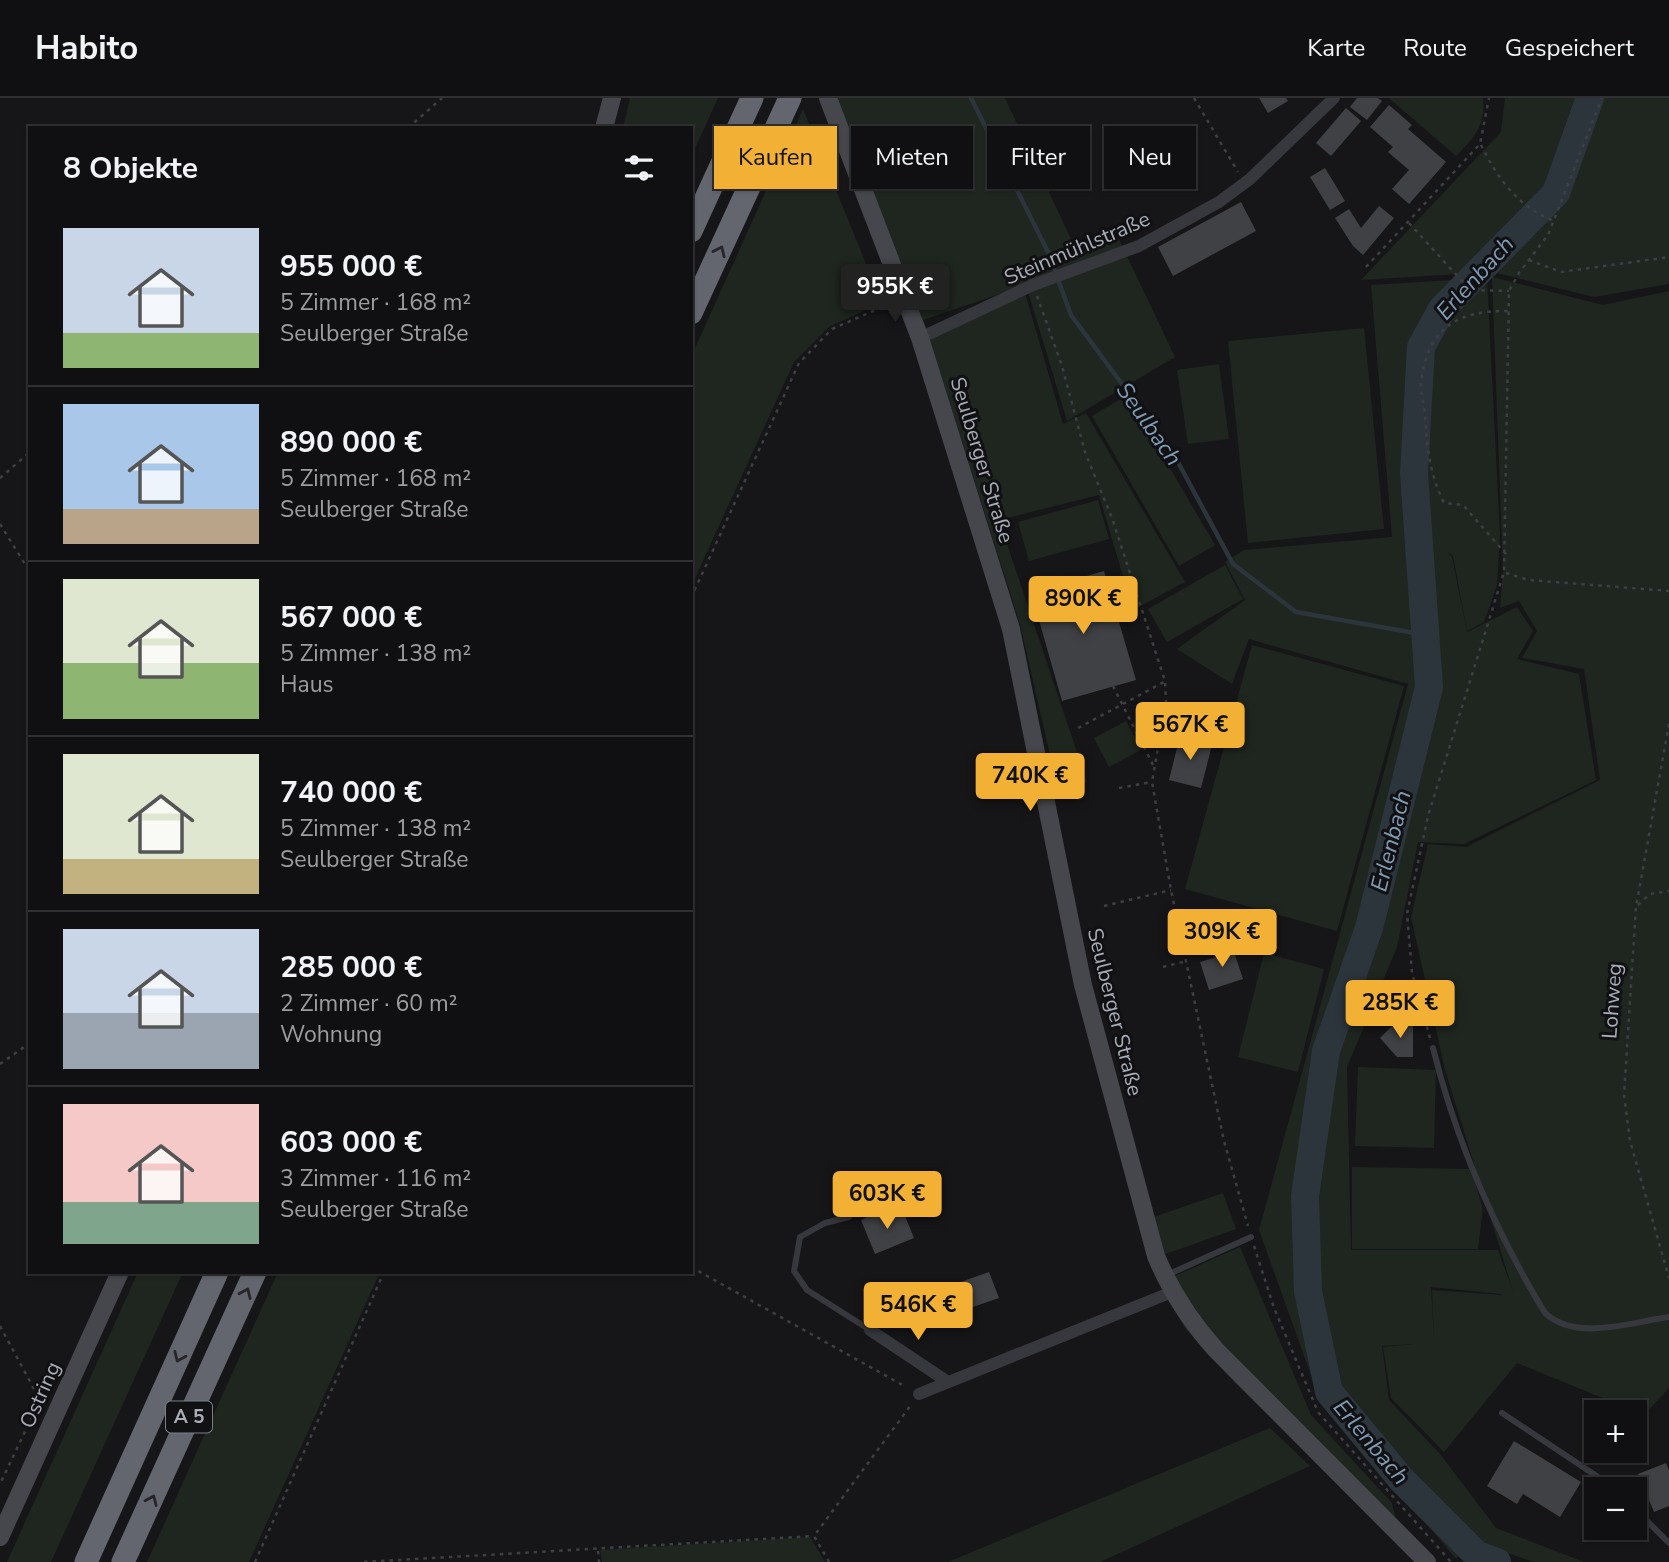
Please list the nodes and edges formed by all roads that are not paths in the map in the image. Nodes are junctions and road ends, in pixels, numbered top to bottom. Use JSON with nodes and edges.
{"nodes":[{"id":1,"x":612,"y":98,"type":"edge"},
{"id":2,"x":752,"y":98,"type":"edge"},
{"id":3,"x":790,"y":98,"type":"edge"},
{"id":4,"x":828,"y":98,"type":"edge"},
{"id":5,"x":1334,"y":98,"type":"edge"},
{"id":6,"x":605,"y":126,"type":"edge"},
{"id":7,"x":693,"y":227,"type":"edge"},
{"id":8,"x":693,"y":309,"type":"edge"},
{"id":9,"x":920,"y":338,"type":"junction"},
{"id":10,"x":1433,"y":1048,"type":"road end"},
{"id":11,"x":849,"y":1217,"type":"dead end"},
{"id":12,"x":1251,"y":1237,"type":"road end"},
{"id":13,"x":119,"y":1274,"type":"edge"},
{"id":14,"x":216,"y":1274,"type":"edge"},
{"id":15,"x":254,"y":1274,"type":"edge"},
{"id":16,"x":1168,"y":1284,"type":"junction"},
{"id":17,"x":1669,"y":1317,"type":"edge"},
{"id":18,"x":870,"y":1330,"type":"joint"},
{"id":19,"x":947,"y":1382,"type":"junction"},
{"id":20,"x":919,"y":1394,"type":"road end"},
{"id":21,"x":1502,"y":1413,"type":"dead end"},
{"id":22,"x":1598,"y":1477,"type":"edge"},
{"id":23,"x":1647,"y":1521,"type":"edge"},
{"id":24,"x":0,"y":1538,"type":"edge"},
{"id":25,"x":1669,"y":1543,"type":"edge"},
{"id":26,"x":86,"y":1562,"type":"edge"},
{"id":27,"x":123,"y":1562,"type":"edge"},
{"id":28,"x":1427,"y":1562,"type":"edge"}],
"edges":[{"from":1,"to":6,"type":"street"},
{"from":2,"to":7,"type":"highway"},
{"from":8,"to":3,"type":"highway","one_way":true},
{"from":4,"to":9,"type":"street","name":"Seulberger Straße"},
{"from":5,"to":9,"type":"street","name":"Steinmühlstraße"},
{"from":9,"to":16,"type":"street","name":"Seulberger Straße"},
{"from":10,"to":17,"type":"lane"},
{"from":11,"to":18,"type":"lane"},
{"from":12,"to":16,"type":"lane"},
{"from":13,"to":24,"type":"street","name":"Ostring"},
{"from":14,"to":26,"type":"highway","number":"A 5","one_way":true},
{"from":27,"to":15,"type":"highway","number":"A 5","one_way":true},
{"from":16,"to":19,"type":"street"},
{"from":16,"to":28,"type":"street","name":"Seulberger Straße"},
{"from":18,"to":19,"type":"street"},
{"from":19,"to":20,"type":"street"},
{"from":21,"to":22,"type":"lane"},
{"from":23,"to":25,"type":"lane"}]}
